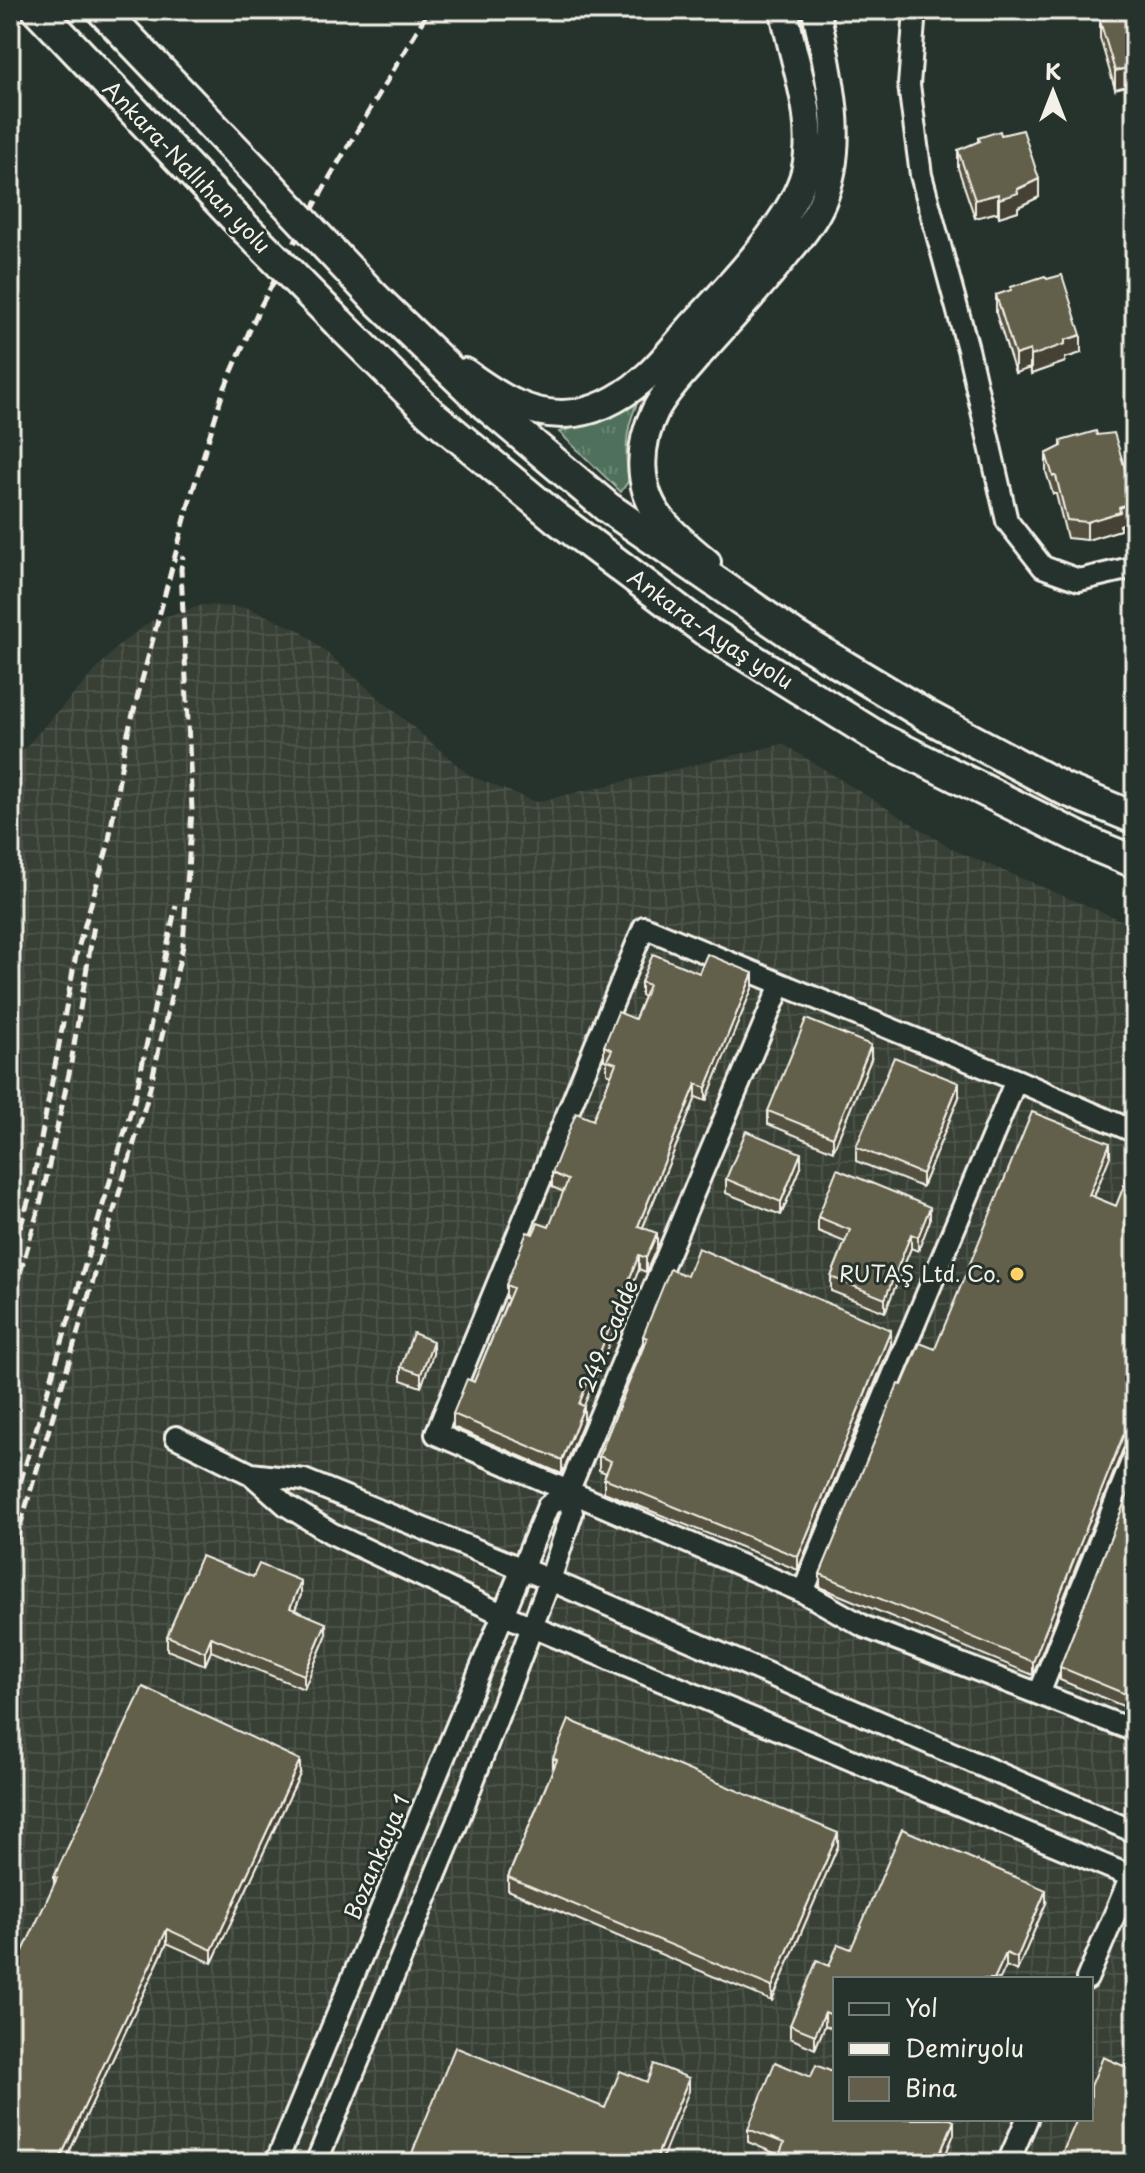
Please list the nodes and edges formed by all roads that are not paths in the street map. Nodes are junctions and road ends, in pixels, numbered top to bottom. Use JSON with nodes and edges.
{"nodes":[{"id":1,"x":38,"y":10,"type":"edge"},
{"id":2,"x":102,"y":10,"type":"edge"},
{"id":3,"x":784,"y":10,"type":"edge"},
{"id":4,"x":816,"y":10,"type":"edge"},
{"id":5,"x":915,"y":10,"type":"edge"},
{"id":6,"x":374,"y":297,"type":"joint"},
{"id":7,"x":338,"y":322,"type":"joint"},
{"id":8,"x":417,"y":337,"type":"junction"},
{"id":9,"x":660,"y":380,"type":"junction"},
{"id":10,"x":1135,"y":567,"type":"edge"},
{"id":11,"x":796,"y":637,"type":"junction"},
{"id":12,"x":1135,"y":818,"type":"edge"},
{"id":13,"x":1135,"y":862,"type":"edge"},
{"id":14,"x":781,"y":984,"type":"junction"},
{"id":15,"x":1016,"y":1080,"type":"junction"},
{"id":16,"x":1135,"y":1132,"type":"edge"},
{"id":17,"x":176,"y":1437,"type":"dead end"},
{"id":18,"x":1135,"y":1454,"type":"edge"},
{"id":19,"x":251,"y":1474,"type":"junction"},
{"id":20,"x":568,"y":1492,"type":"junction"},
{"id":21,"x":521,"y":1569,"type":"junction"},
{"id":22,"x":550,"y":1580,"type":"junction"},
{"id":23,"x":803,"y":1592,"type":"junction"},
{"id":24,"x":504,"y":1615,"type":"junction"},
{"id":25,"x":532,"y":1627,"type":"junction"},
{"id":26,"x":1039,"y":1694,"type":"junction"},
{"id":27,"x":1135,"y":1731,"type":"edge"},
{"id":28,"x":1135,"y":1832,"type":"edge"},
{"id":29,"x":1134,"y":1874,"type":"edge"},
{"id":30,"x":1088,"y":1977,"type":"edge"},
{"id":31,"x":1026,"y":2121,"type":"edge"},
{"id":32,"x":276,"y":2163,"type":"edge"},
{"id":33,"x":316,"y":2163,"type":"edge"},
{"id":34,"x":1008,"y":2163,"type":"edge"}],
"edges":[{"from":1,"to":7,"type":"highway","name":"Ankara-Nallıhan yolu","bridge":true},
{"from":2,"to":6,"type":"highway","name":"Ankara-Nallıhan yolu","bridge":true},
{"from":3,"to":9,"type":"main road"},
{"from":4,"to":9,"type":"main road"},
{"from":5,"to":10,"type":"street"},
{"from":6,"to":8,"type":"highway","name":"Ankara-Ayaş yolu"},
{"from":7,"to":13,"type":"highway","name":"Ankara-Ayaş yolu"},
{"from":8,"to":9,"type":"main road"},
{"from":8,"to":11,"type":"highway","name":"Ankara-Ayaş yolu"},
{"from":9,"to":11,"type":"main road"},
{"from":11,"to":12,"type":"highway","name":"Ankara-Ayaş yolu"},
{"from":14,"to":15,"type":"street"},
{"from":14,"to":20,"type":"street","name":"249. Cadde"},
{"from":14,"to":20,"type":"street"},
{"from":15,"to":16,"type":"street"},
{"from":15,"to":23,"type":"street"},
{"from":17,"to":19,"type":"street"},
{"from":18,"to":26,"type":"street"},
{"from":19,"to":21,"type":"street"},
{"from":19,"to":24,"type":"street"},
{"from":20,"to":21,"type":"street","name":"Bozankaya 1"},
{"from":20,"to":22,"type":"street"},
{"from":20,"to":23,"type":"street"},
{"from":21,"to":22,"type":"street"},
{"from":21,"to":24,"type":"street","name":"Bozankaya 1"},
{"from":22,"to":25,"type":"street"},
{"from":22,"to":28,"type":"street"},
{"from":23,"to":26,"type":"street"},
{"from":24,"to":25,"type":"street"},
{"from":24,"to":32,"type":"street","name":"Bozankaya 1"},
{"from":25,"to":29,"type":"street"},
{"from":25,"to":33,"type":"street"},
{"from":26,"to":27,"type":"street"},
{"from":29,"to":30,"type":"street"},
{"from":31,"to":34,"type":"street"}]}
